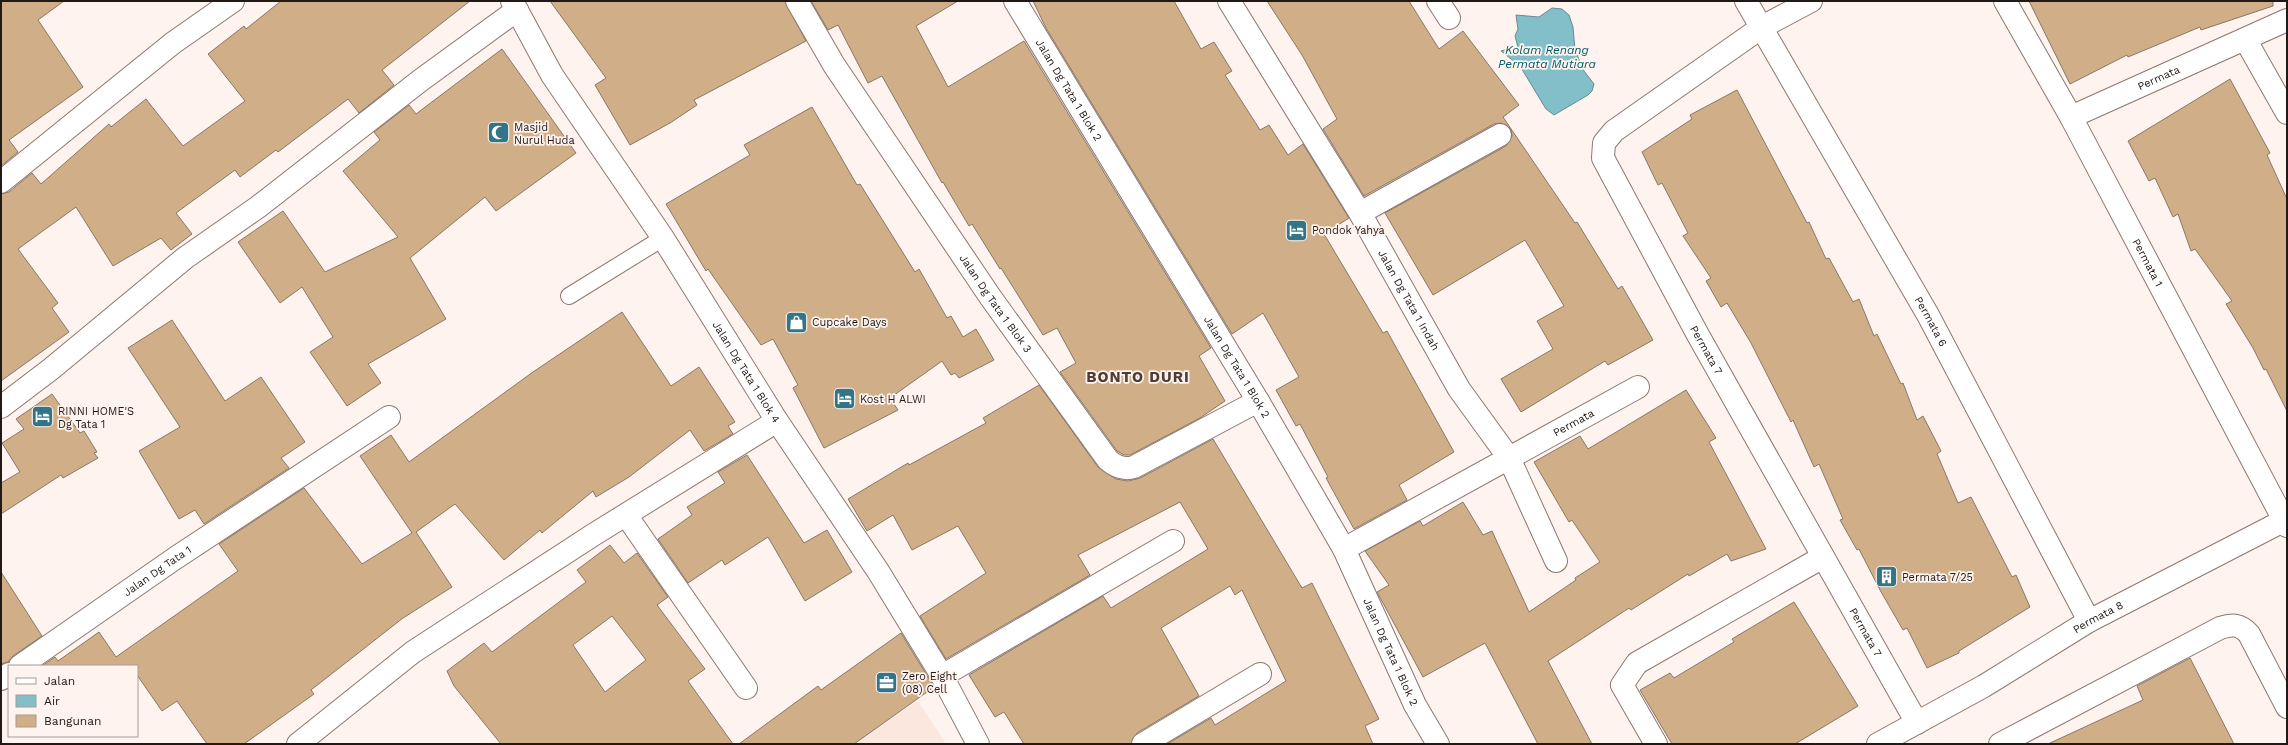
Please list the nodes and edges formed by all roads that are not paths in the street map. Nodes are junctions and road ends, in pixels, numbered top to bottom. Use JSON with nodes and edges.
{"nodes":[{"id":1,"x":233,"y":1,"type":"edge"},
{"id":2,"x":797,"y":1,"type":"edge"},
{"id":3,"x":1015,"y":1,"type":"edge"},
{"id":4,"x":1229,"y":1,"type":"edge"},
{"id":5,"x":1746,"y":1,"type":"edge"},
{"id":6,"x":1811,"y":1,"type":"edge"},
{"id":7,"x":2005,"y":1,"type":"edge"},
{"id":8,"x":514,"y":5,"type":"edge"},
{"id":9,"x":2287,"y":20,"type":"edge"},
{"id":10,"x":1762,"y":27,"type":"junction"},
{"id":11,"x":2246,"y":39,"type":"junction"},
{"id":12,"x":2287,"y":113,"type":"edge"},
{"id":13,"x":2071,"y":117,"type":"junction"},
{"id":14,"x":1500,"y":135,"type":"dead end"},
{"id":15,"x":1,"y":182,"type":"edge"},
{"id":16,"x":1360,"y":213,"type":"junction"},
{"id":17,"x":663,"y":238,"type":"junction"},
{"id":18,"x":569,"y":296,"type":"dead end"},
{"id":19,"x":1638,"y":386,"type":"dead end"},
{"id":20,"x":1258,"y":401,"type":"junction"},
{"id":21,"x":1,"y":407,"type":"edge"},
{"id":22,"x":388,"y":417,"type":"dead end"},
{"id":23,"x":777,"y":421,"type":"junction"},
{"id":24,"x":1509,"y":458,"type":"junction"},
{"id":25,"x":626,"y":514,"type":"junction"},
{"id":26,"x":2286,"y":522,"type":"edge"},
{"id":27,"x":1173,"y":541,"type":"dead end"},
{"id":28,"x":1344,"y":549,"type":"junction"},
{"id":29,"x":1823,"y":557,"type":"junction"},
{"id":30,"x":1556,"y":560,"type":"dead end"},
{"id":31,"x":2089,"y":621,"type":"junction"},
{"id":32,"x":21,"y":665,"type":"edge"},
{"id":33,"x":1260,"y":674,"type":"dead end"},
{"id":34,"x":942,"y":676,"type":"junction"},
{"id":35,"x":746,"y":688,"type":"dead end"},
{"id":36,"x":2287,"y":707,"type":"edge"},
{"id":37,"x":1917,"y":723,"type":"junction"},
{"id":38,"x":298,"y":744,"type":"edge"},
{"id":39,"x":978,"y":744,"type":"edge"},
{"id":40,"x":1143,"y":744,"type":"edge"},
{"id":41,"x":1438,"y":744,"type":"edge"},
{"id":42,"x":1656,"y":744,"type":"edge"},
{"id":43,"x":1878,"y":744,"type":"edge"},
{"id":44,"x":2000,"y":744,"type":"edge"}],
"edges":[{"from":1,"to":15,"type":"street"},
{"from":2,"to":20,"type":"street","name":"Jalan Dg Tata 1 Blok 3"},
{"from":3,"to":20,"type":"street","name":"Jalan Dg Tata 1 Blok 2"},
{"from":4,"to":16,"type":"street","name":"Jalan Dg Tata 1 Indah"},
{"from":5,"to":10,"type":"street"},
{"from":6,"to":10,"type":"street"},
{"from":7,"to":13,"type":"street","name":"Permata 1"},
{"from":8,"to":17,"type":"street","name":"Jalan Dg Tata 1 Blok 4"},
{"from":8,"to":21,"type":"street"},
{"from":9,"to":11,"type":"street","name":"Permata"},
{"from":10,"to":29,"type":"street","name":"Permata 7"},
{"from":10,"to":31,"type":"street","name":"Permata 6"},
{"from":11,"to":12,"type":"street"},
{"from":11,"to":13,"type":"street","name":"Permata"},
{"from":13,"to":26,"type":"street","name":"Permata 1"},
{"from":14,"to":16,"type":"street"},
{"from":16,"to":24,"type":"street","name":"Jalan Dg Tata 1 Indah"},
{"from":17,"to":18,"type":"lane"},
{"from":17,"to":23,"type":"street","name":"Jalan Dg Tata 1 Blok 4"},
{"from":19,"to":24,"type":"street","name":"Permata"},
{"from":20,"to":28,"type":"street","name":"Jalan Dg Tata 1 Blok 2"},
{"from":22,"to":32,"type":"street","name":"Jalan Dg Tata 1"},
{"from":23,"to":25,"type":"street"},
{"from":23,"to":34,"type":"street","name":"Jalan Dg Tata 1 Blok 4"},
{"from":24,"to":28,"type":"street","name":"Permata"},
{"from":24,"to":30,"type":"street","name":"Jalan Dg Tata 1 Indah"},
{"from":25,"to":35,"type":"street"},
{"from":25,"to":38,"type":"street"},
{"from":26,"to":31,"type":"street","name":"Permata 8"},
{"from":27,"to":34,"type":"street"},
{"from":28,"to":41,"type":"street","name":"Jalan Dg Tata 1 Blok 2"},
{"from":29,"to":37,"type":"street","name":"Permata 7"},
{"from":29,"to":42,"type":"street"},
{"from":31,"to":37,"type":"street","name":"Permata 8"},
{"from":33,"to":40,"type":"street"},
{"from":34,"to":39,"type":"street","name":"Jalan Dg Tata 1 Blok 4"},
{"from":36,"to":44,"type":"street"},
{"from":37,"to":43,"type":"street","name":"Permata 8"}]}
